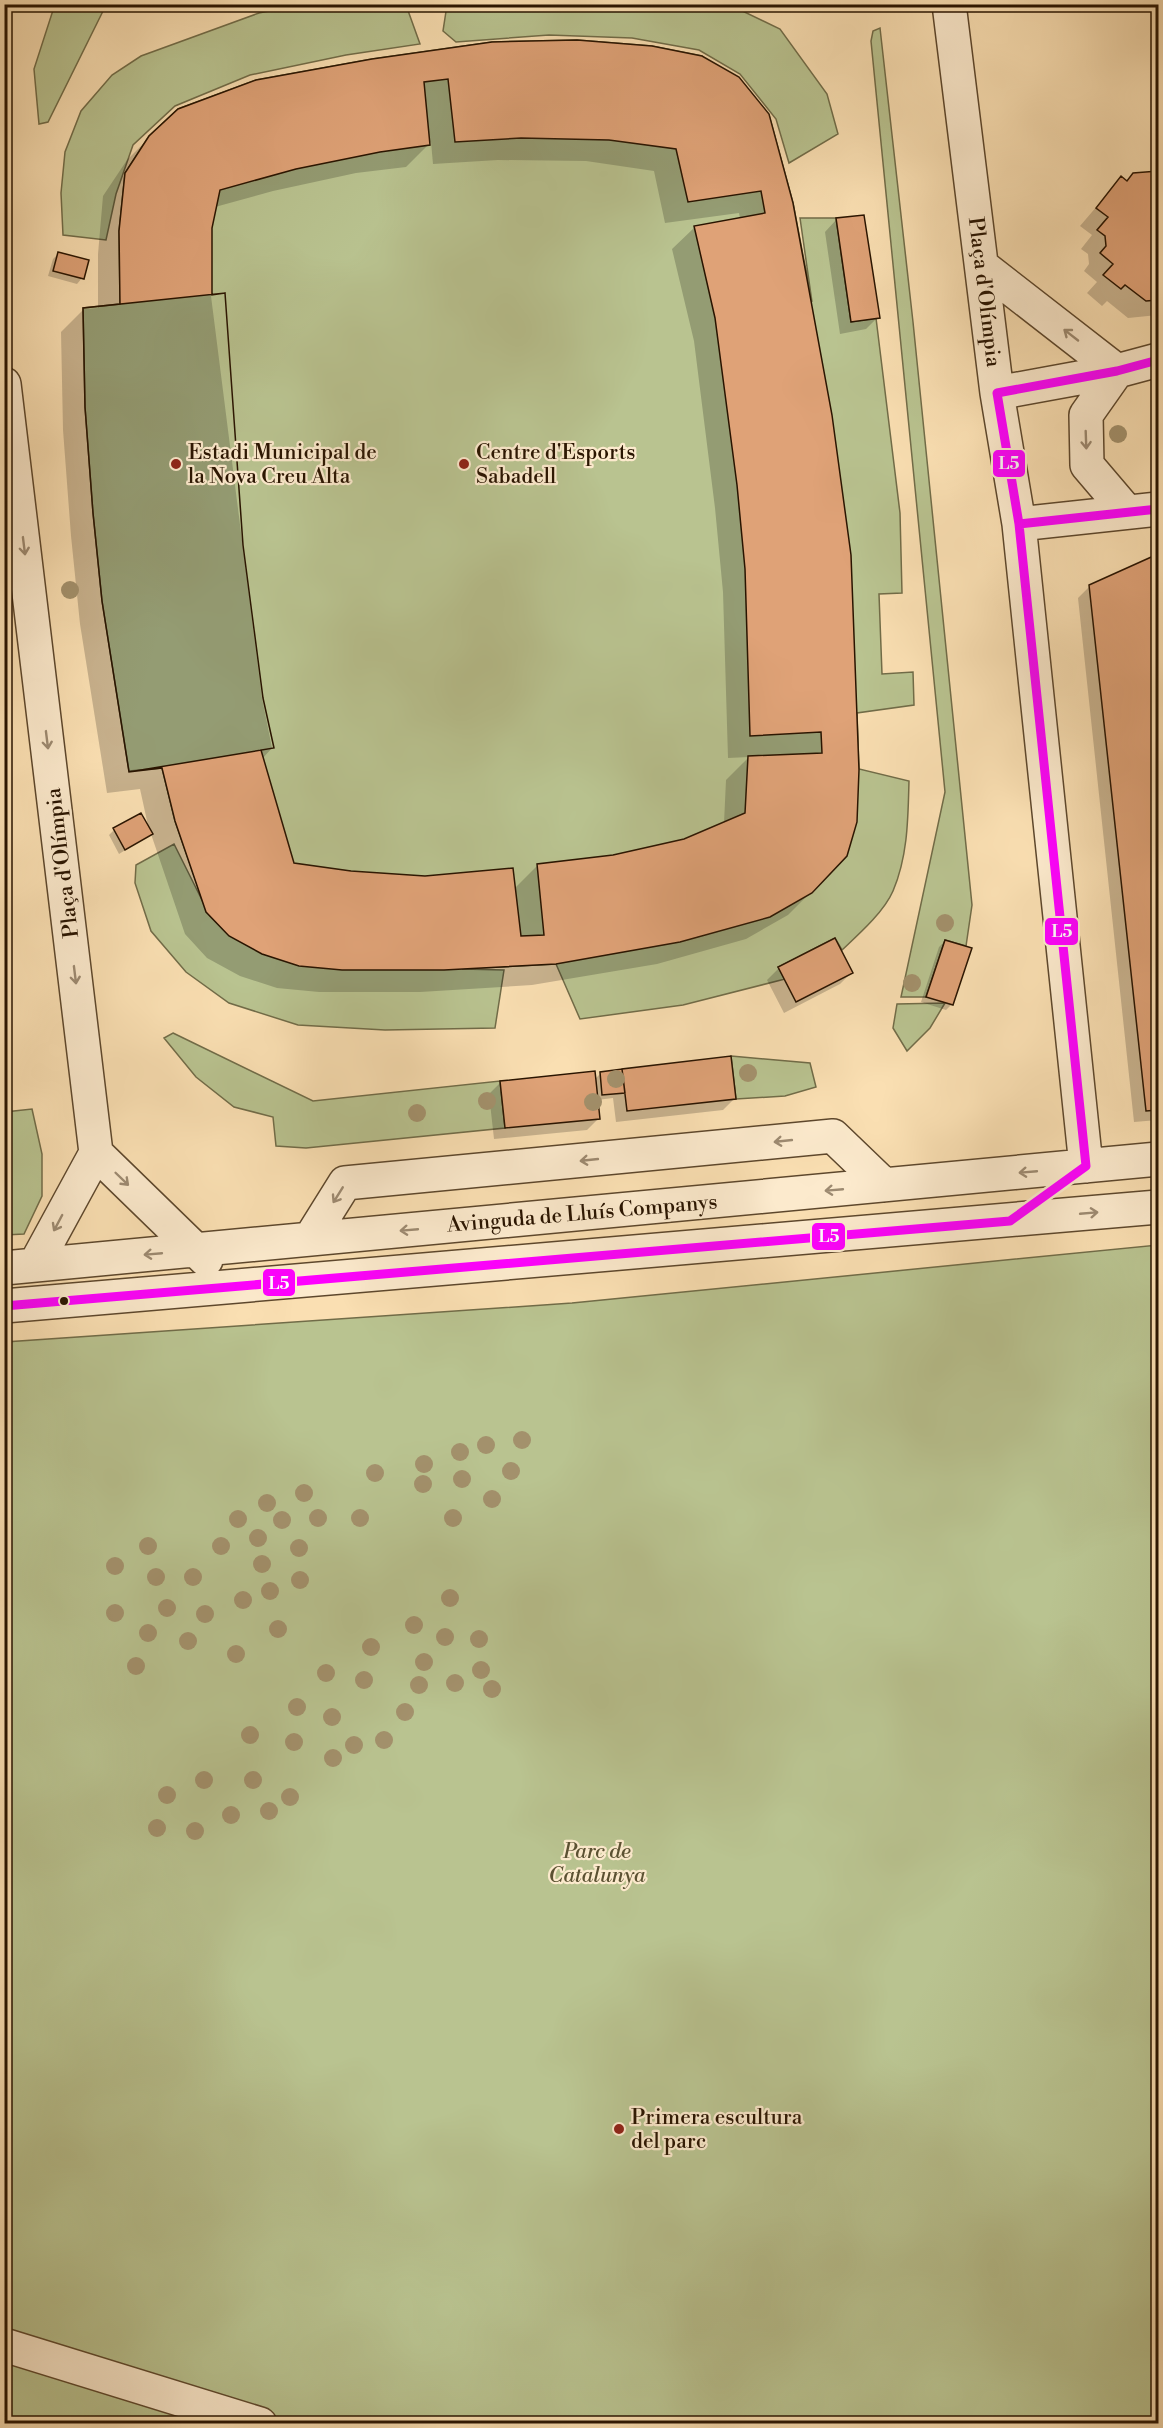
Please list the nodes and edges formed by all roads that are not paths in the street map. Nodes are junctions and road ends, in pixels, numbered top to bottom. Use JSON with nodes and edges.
{"nodes":[{"id":1,"x":949,"y":4,"type":"edge"},
{"id":2,"x":982,"y":266,"type":"junction"},
{"id":3,"x":1158,"y":360,"type":"edge"},
{"id":4,"x":1117,"y":371,"type":"junction"},
{"id":5,"x":4,"y":384,"type":"edge"},
{"id":6,"x":998,"y":393,"type":"junction"},
{"id":7,"x":1143,"y":510,"type":"edge"},
{"id":8,"x":1019,"y":524,"type":"junction"},
{"id":9,"x":96,"y":1153,"type":"junction"},
{"id":10,"x":1158,"y":1159,"type":"edge"},
{"id":11,"x":1086,"y":1166,"type":"junction"},
{"id":12,"x":884,"y":1185,"type":"junction"},
{"id":13,"x":1158,"y":1207,"type":"edge"},
{"id":14,"x":1010,"y":1221,"type":"junction"},
{"id":15,"x":310,"y":1239,"type":"junction"},
{"id":16,"x":195,"y":1250,"type":"junction"},
{"id":17,"x":20,"y":1266,"type":"edge"},
{"id":18,"x":233,"y":1287,"type":"junction"},
{"id":19,"x":4,"y":1306,"type":"edge"},
{"id":20,"x":4,"y":2344,"type":"edge"},
{"id":21,"x":260,"y":2424,"type":"edge"}],
"edges":[{"from":1,"to":2,"type":"street","name":"Plaça d'Olímpia"},
{"from":4,"to":2,"type":"street","one_way":true},
{"from":2,"to":6,"type":"street","name":"Plaça d'Olímpia"},
{"from":3,"to":4,"type":"street"},
{"from":4,"to":6,"type":"street"},
{"from":4,"to":7,"type":"street","one_way":true},
{"from":5,"to":9,"type":"street","name":"Plaça d'Olímpia","one_way":true},
{"from":6,"to":8,"type":"street","name":"Plaça d'Olímpia"},
{"from":7,"to":8,"type":"street"},
{"from":8,"to":11,"type":"street","name":"Plaça d'Olímpia"},
{"from":9,"to":16,"type":"street","one_way":true},
{"from":9,"to":17,"type":"street","one_way":true},
{"from":10,"to":11,"type":"street","name":"Avinguda de Lluís Companys"},
{"from":11,"to":12,"type":"street","name":"Avinguda de Lluís Companys","one_way":true},
{"from":11,"to":14,"type":"street"},
{"from":12,"to":15,"type":"street","name":"Avinguda de Lluís Companys","one_way":true},
{"from":12,"to":15,"type":"street","one_way":true},
{"from":14,"to":13,"type":"street","name":"Avinguda de Lluís Companys","one_way":true},
{"from":14,"to":18,"type":"street","name":"Avinguda de Lluís Companys"},
{"from":15,"to":16,"type":"street","name":"Avinguda de Lluís Companys"},
{"from":16,"to":17,"type":"street","name":"Avinguda de Lluís Companys","one_way":true},
{"from":16,"to":18,"type":"street"},
{"from":18,"to":19,"type":"street","name":"Avinguda de Lluís Companys"},
{"from":20,"to":21,"type":"street"}]}
